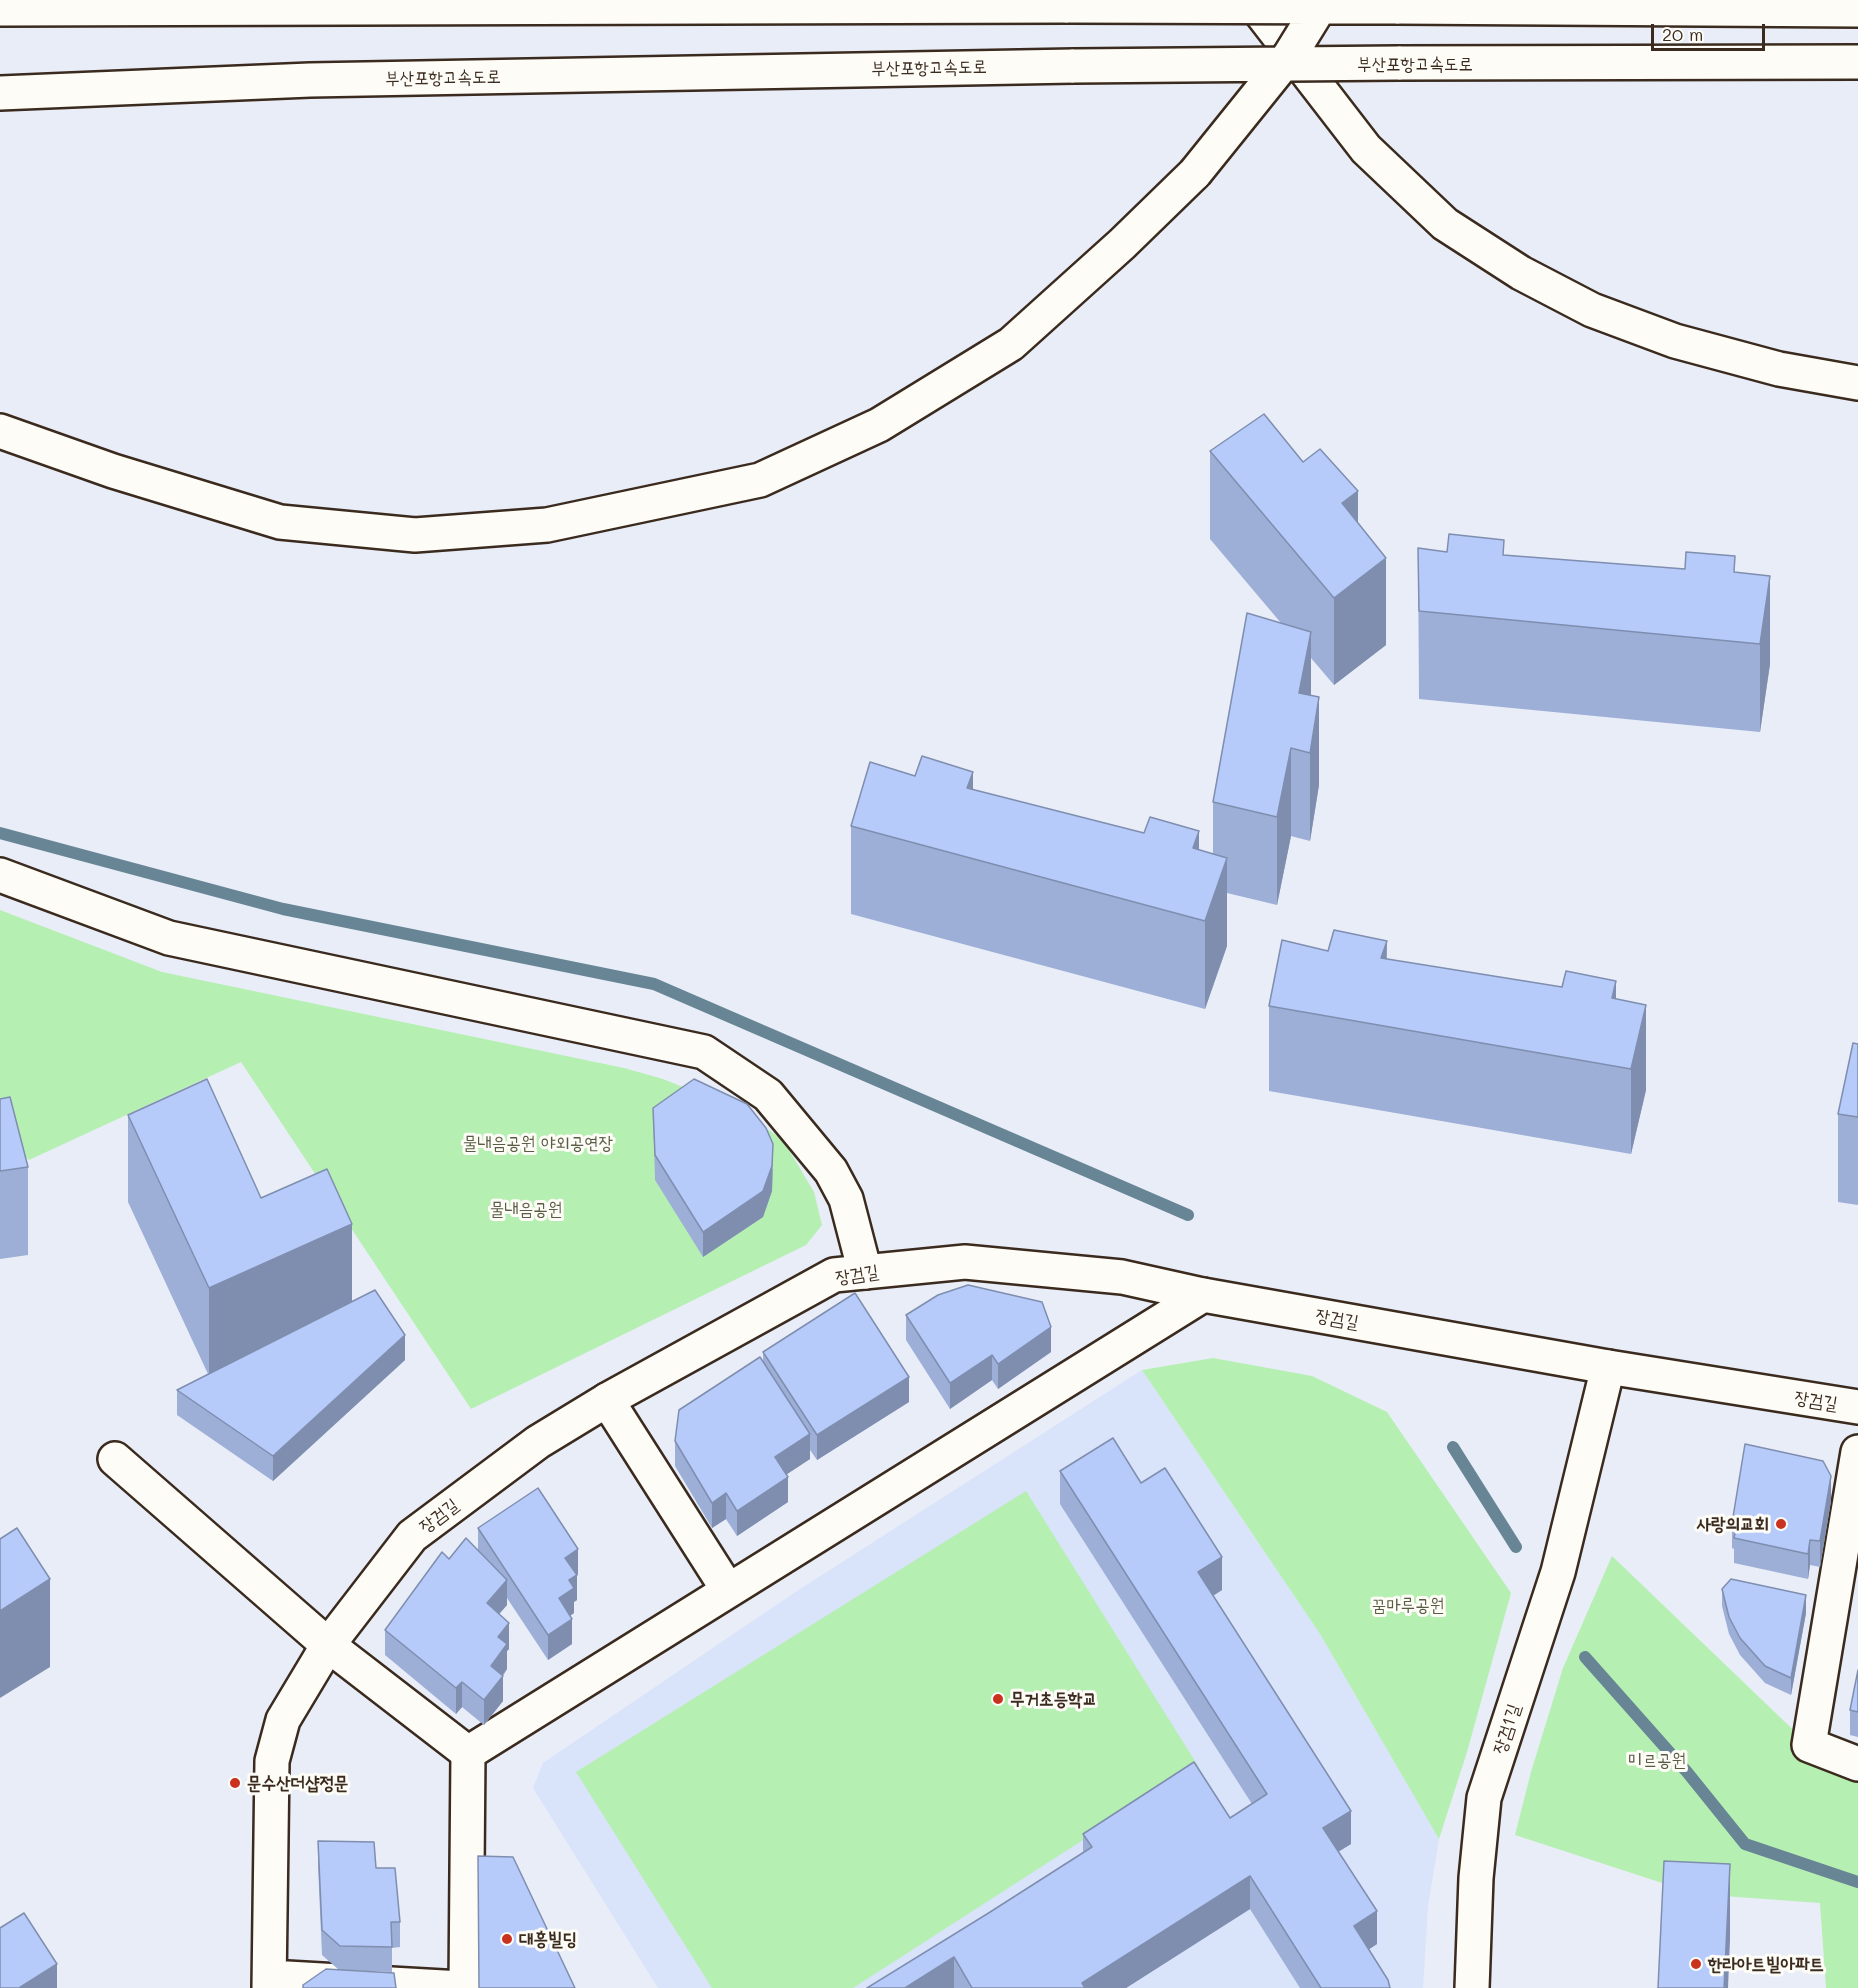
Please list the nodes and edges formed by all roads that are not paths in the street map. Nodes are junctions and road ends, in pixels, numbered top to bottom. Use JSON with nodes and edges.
{"nodes":[{"id":1,"x":1251,"y":0,"type":"edge"},
{"id":2,"x":1324,"y":0,"type":"edge"},
{"id":3,"x":0,"y":9,"type":"edge"},
{"id":4,"x":1858,"y":10,"type":"edge"},
{"id":5,"x":1858,"y":62,"type":"edge"},
{"id":6,"x":0,"y":93,"type":"edge"},
{"id":7,"x":1858,"y":383,"type":"edge"},
{"id":8,"x":0,"y":431,"type":"edge"},
{"id":9,"x":0,"y":875,"type":"edge"},
{"id":10,"x":866,"y":1272,"type":"junction"},
{"id":11,"x":1203,"y":1295,"type":"junction"},
{"id":12,"x":1608,"y":1367,"type":"junction"},
{"id":13,"x":607,"y":1400,"type":"junction"},
{"id":14,"x":1858,"y":1407,"type":"edge"},
{"id":15,"x":1858,"y":1452,"type":"edge"},
{"id":16,"x":115,"y":1459,"type":"dead end"},
{"id":17,"x":728,"y":1590,"type":"junction"},
{"id":18,"x":328,"y":1645,"type":"junction"},
{"id":19,"x":468,"y":1754,"type":"junction"},
{"id":20,"x":1858,"y":1764,"type":"edge"},
{"id":21,"x":278,"y":1983,"type":"edge"},
{"id":22,"x":461,"y":1988,"type":"edge"},
{"id":23,"x":466,"y":1988,"type":"edge"},
{"id":24,"x":1472,"y":1988,"type":"edge"}],
"edges":[{"from":1,"to":7,"type":"main road"},
{"from":2,"to":8,"type":"main road","bridge":true},
{"from":3,"to":4,"type":"main road","bridge":true},
{"from":5,"to":6,"type":"main road","name":"부산포항고속도로","bridge":true},
{"from":9,"to":10,"type":"main road"},
{"from":10,"to":11,"type":"main road","name":"장검길"},
{"from":10,"to":13,"type":"main road","name":"장검길"},
{"from":11,"to":12,"type":"main road","name":"장검길"},
{"from":11,"to":17,"type":"main road"},
{"from":12,"to":14,"type":"main road","name":"장검길"},
{"from":12,"to":24,"type":"main road","name":"장검1길"},
{"from":13,"to":17,"type":"main road"},
{"from":13,"to":18,"type":"main road","name":"장검길"},
{"from":15,"to":20,"type":"main road"},
{"from":16,"to":18,"type":"main road"},
{"from":17,"to":19,"type":"main road"},
{"from":18,"to":19,"type":"main road"},
{"from":18,"to":21,"type":"main road","name":"장검길"},
{"from":19,"to":23,"type":"main road"},
{"from":21,"to":22,"type":"main road"}]}
